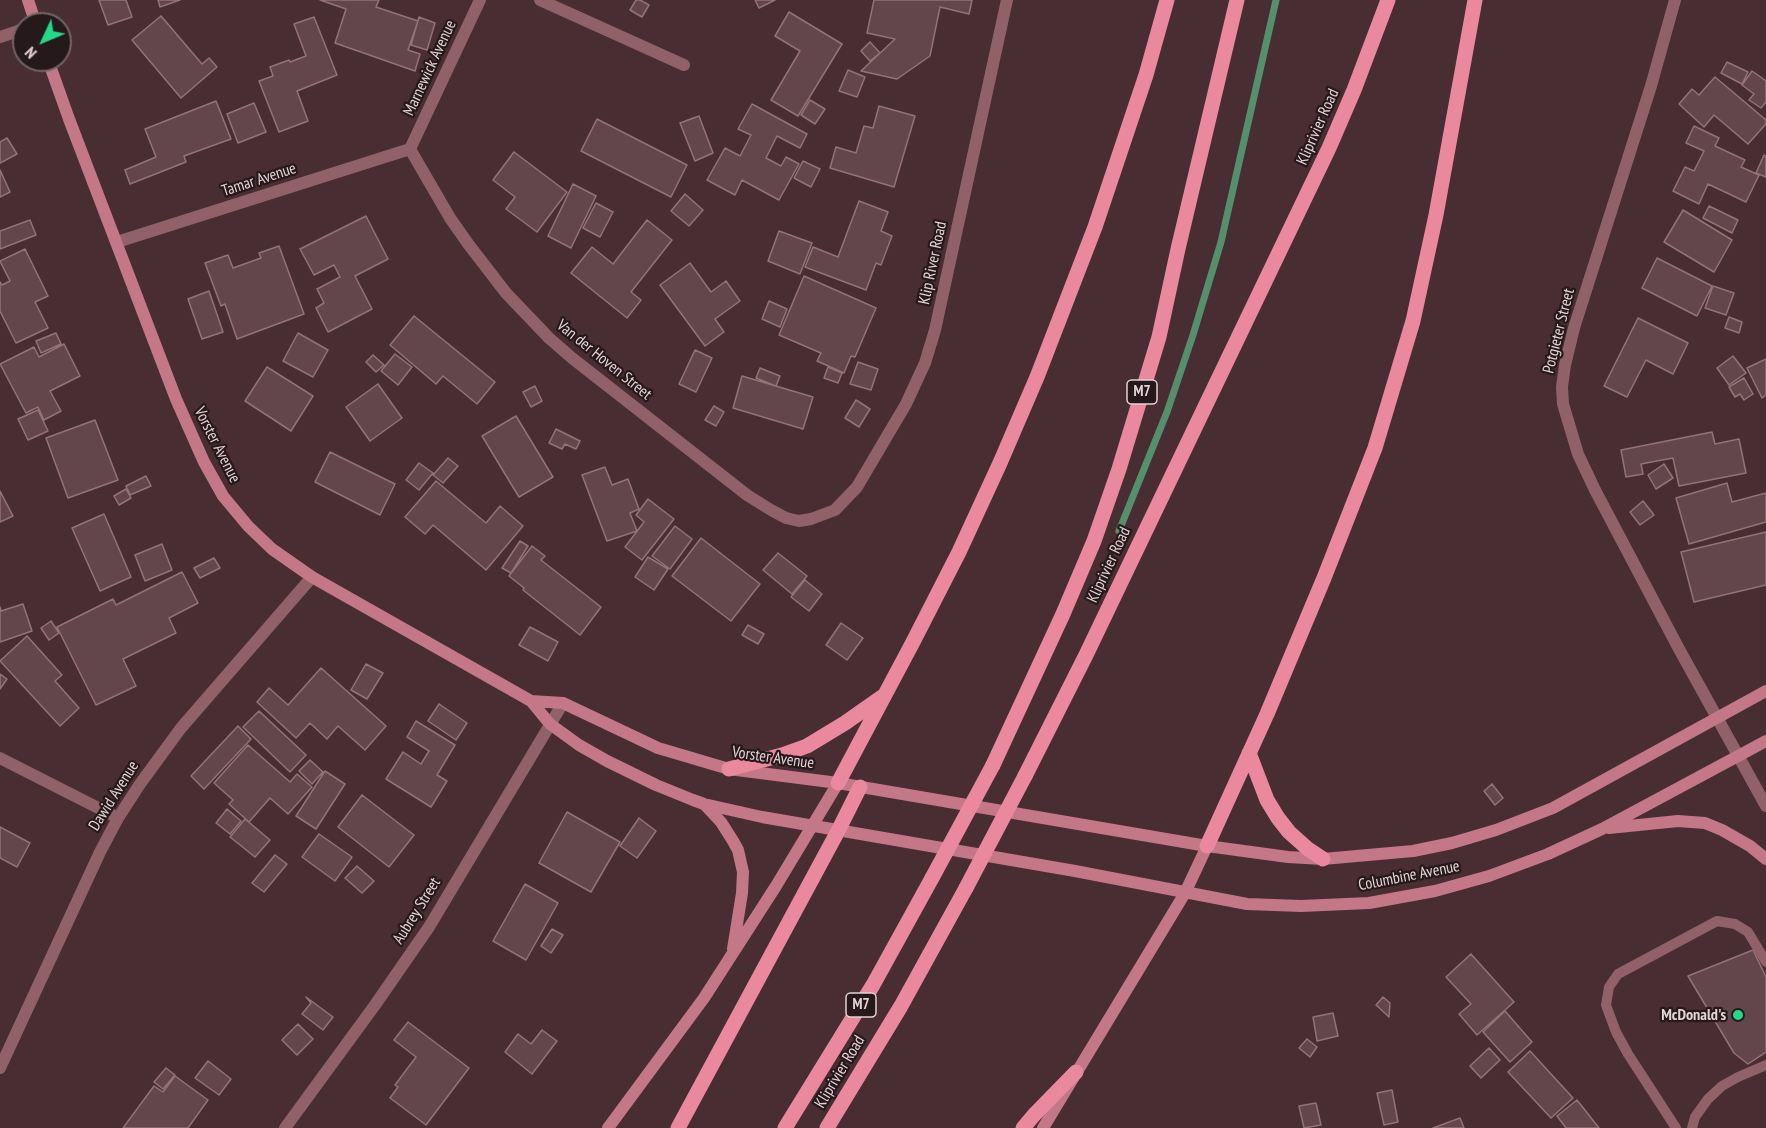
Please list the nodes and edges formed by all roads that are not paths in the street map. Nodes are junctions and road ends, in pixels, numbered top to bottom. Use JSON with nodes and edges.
{"nodes":[{"id":1,"x":480,"y":0,"type":"edge"},
{"id":2,"x":540,"y":0,"type":"edge"},
{"id":3,"x":1007,"y":0,"type":"edge"},
{"id":4,"x":1167,"y":0,"type":"edge"},
{"id":5,"x":1237,"y":0,"type":"edge"},
{"id":6,"x":1388,"y":0,"type":"edge"},
{"id":7,"x":1475,"y":0,"type":"edge"},
{"id":8,"x":1675,"y":0,"type":"edge"},
{"id":9,"x":684,"y":65,"type":"dead end"},
{"id":10,"x":52,"y":72,"type":"edge"},
{"id":11,"x":410,"y":149,"type":"junction"},
{"id":12,"x":117,"y":242,"type":"junction"},
{"id":13,"x":835,"y":510,"type":"joint"},
{"id":14,"x":312,"y":577,"type":"junction"},
{"id":15,"x":1766,"y":691,"type":"edge"},
{"id":16,"x":885,"y":695,"type":"junction"},
{"id":17,"x":531,"y":701,"type":"junction"},
{"id":18,"x":563,"y":703,"type":"junction"},
{"id":19,"x":1717,"y":718,"type":"junction"},
{"id":20,"x":550,"y":724,"type":"junction"},
{"id":21,"x":1766,"y":741,"type":"edge"},
{"id":22,"x":1250,"y":753,"type":"junction"},
{"id":23,"x":1738,"y":756,"type":"junction"},
{"id":24,"x":0,"y":758,"type":"edge"},
{"id":25,"x":729,"y":769,"type":"junction"},
{"id":26,"x":838,"y":783,"type":"junction"},
{"id":27,"x":860,"y":787,"type":"junction"},
{"id":28,"x":704,"y":804,"type":"junction"},
{"id":29,"x":1766,"y":806,"type":"edge"},
{"id":30,"x":1020,"y":815,"type":"joint"},
{"id":31,"x":118,"y":818,"type":"junction"},
{"id":32,"x":812,"y":826,"type":"junction"},
{"id":33,"x":1602,"y":829,"type":"junction"},
{"id":34,"x":838,"y":831,"type":"junction"},
{"id":35,"x":1207,"y":846,"type":"junction"},
{"id":36,"x":960,"y":850,"type":"joint"},
{"id":37,"x":1323,"y":859,"type":"junction"},
{"id":38,"x":1766,"y":859,"type":"edge"},
{"id":39,"x":1185,"y":893,"type":"junction"},
{"id":40,"x":732,"y":954,"type":"junction"},
{"id":41,"x":1766,"y":962,"type":"edge"},
{"id":42,"x":1766,"y":1065,"type":"edge"},
{"id":43,"x":0,"y":1068,"type":"edge"},
{"id":44,"x":1076,"y":1072,"type":"junction"},
{"id":45,"x":285,"y":1128,"type":"edge"},
{"id":46,"x":608,"y":1128,"type":"edge"},
{"id":47,"x":678,"y":1128,"type":"edge"},
{"id":48,"x":785,"y":1128,"type":"edge"},
{"id":49,"x":827,"y":1128,"type":"edge"},
{"id":50,"x":1023,"y":1128,"type":"edge"},
{"id":51,"x":1043,"y":1128,"type":"edge"},
{"id":52,"x":1676,"y":1128,"type":"edge"},
{"id":53,"x":1692,"y":1128,"type":"edge"}],
"edges":[{"from":1,"to":11,"type":"street","name":"Marnewick Avenue"},
{"from":2,"to":9,"type":"street"},
{"from":3,"to":13,"type":"street","name":"Klip River Road"},
{"from":4,"to":16,"type":"main road"},
{"from":5,"to":48,"type":"main road","name":"Kliprivier Road","number":"M7","bridge":true},
{"from":6,"to":49,"type":"main road","name":"Kliprivier Road","number":"M7","bridge":true},
{"from":7,"to":22,"type":"main road"},
{"from":8,"to":19,"type":"street","name":"Potgieter Street"},
{"from":10,"to":12,"type":"main road","name":"Vorster Avenue"},
{"from":11,"to":12,"type":"street","name":"Tamar Avenue"},
{"from":11,"to":13,"type":"street","name":"Van der Hoven Street"},
{"from":12,"to":14,"type":"main road","name":"Vorster Avenue"},
{"from":14,"to":17,"type":"main road","name":"Vorster Avenue"},
{"from":14,"to":31,"type":"street","name":"Dawid Avenue"},
{"from":15,"to":19,"type":"main road","name":"Columbine Avenue"},
{"from":16,"to":25,"type":"main road"},
{"from":16,"to":26,"type":"main road"},
{"from":17,"to":18,"type":"main road","name":"Vorster Avenue"},
{"from":17,"to":20,"type":"main road","name":"Vorster Avenue"},
{"from":18,"to":20,"type":"street","name":"Aubrey Street"},
{"from":18,"to":25,"type":"main road","name":"Vorster Avenue"},
{"from":19,"to":23,"type":"street","name":"Potgieter Street"},
{"from":19,"to":37,"type":"main road","name":"Columbine Avenue"},
{"from":20,"to":28,"type":"main road","name":"Vorster Avenue"},
{"from":20,"to":45,"type":"street","name":"Aubrey Street"},
{"from":21,"to":23,"type":"main road","name":"Columbine Avenue"},
{"from":22,"to":35,"type":"main road"},
{"from":22,"to":37,"type":"main road"},
{"from":23,"to":29,"type":"street","name":"Potgieter Street"},
{"from":23,"to":33,"type":"main road","name":"Columbine Avenue"},
{"from":24,"to":31,"type":"street"},
{"from":25,"to":26,"type":"main road","name":"Vorster Avenue"},
{"from":26,"to":27,"type":"main road","name":"Vorster Avenue"},
{"from":26,"to":32,"type":"main road"},
{"from":27,"to":30,"type":"main road","name":"Vorster Avenue"},
{"from":27,"to":34,"type":"main road"},
{"from":28,"to":32,"type":"main road","name":"Vorster Avenue"},
{"from":28,"to":40,"type":"main road"},
{"from":30,"to":35,"type":"main road","name":"Columbine Avenue"},
{"from":31,"to":43,"type":"street","name":"Dawid Avenue"},
{"from":32,"to":34,"type":"main road","name":"Vorster Avenue"},
{"from":32,"to":40,"type":"main road"},
{"from":33,"to":38,"type":"main road"},
{"from":33,"to":39,"type":"main road","name":"Columbine Avenue"},
{"from":34,"to":36,"type":"main road","name":"Vorster Avenue"},
{"from":34,"to":47,"type":"main road"},
{"from":35,"to":37,"type":"main road","name":"Columbine Avenue"},
{"from":35,"to":39,"type":"main road"},
{"from":36,"to":39,"type":"main road","name":"Columbine Avenue"},
{"from":39,"to":44,"type":"main road"},
{"from":40,"to":46,"type":"main road"},
{"from":41,"to":52,"type":"lane"},
{"from":42,"to":53,"type":"lane"},
{"from":44,"to":50,"type":"main road"},
{"from":44,"to":51,"type":"main road"}]}
